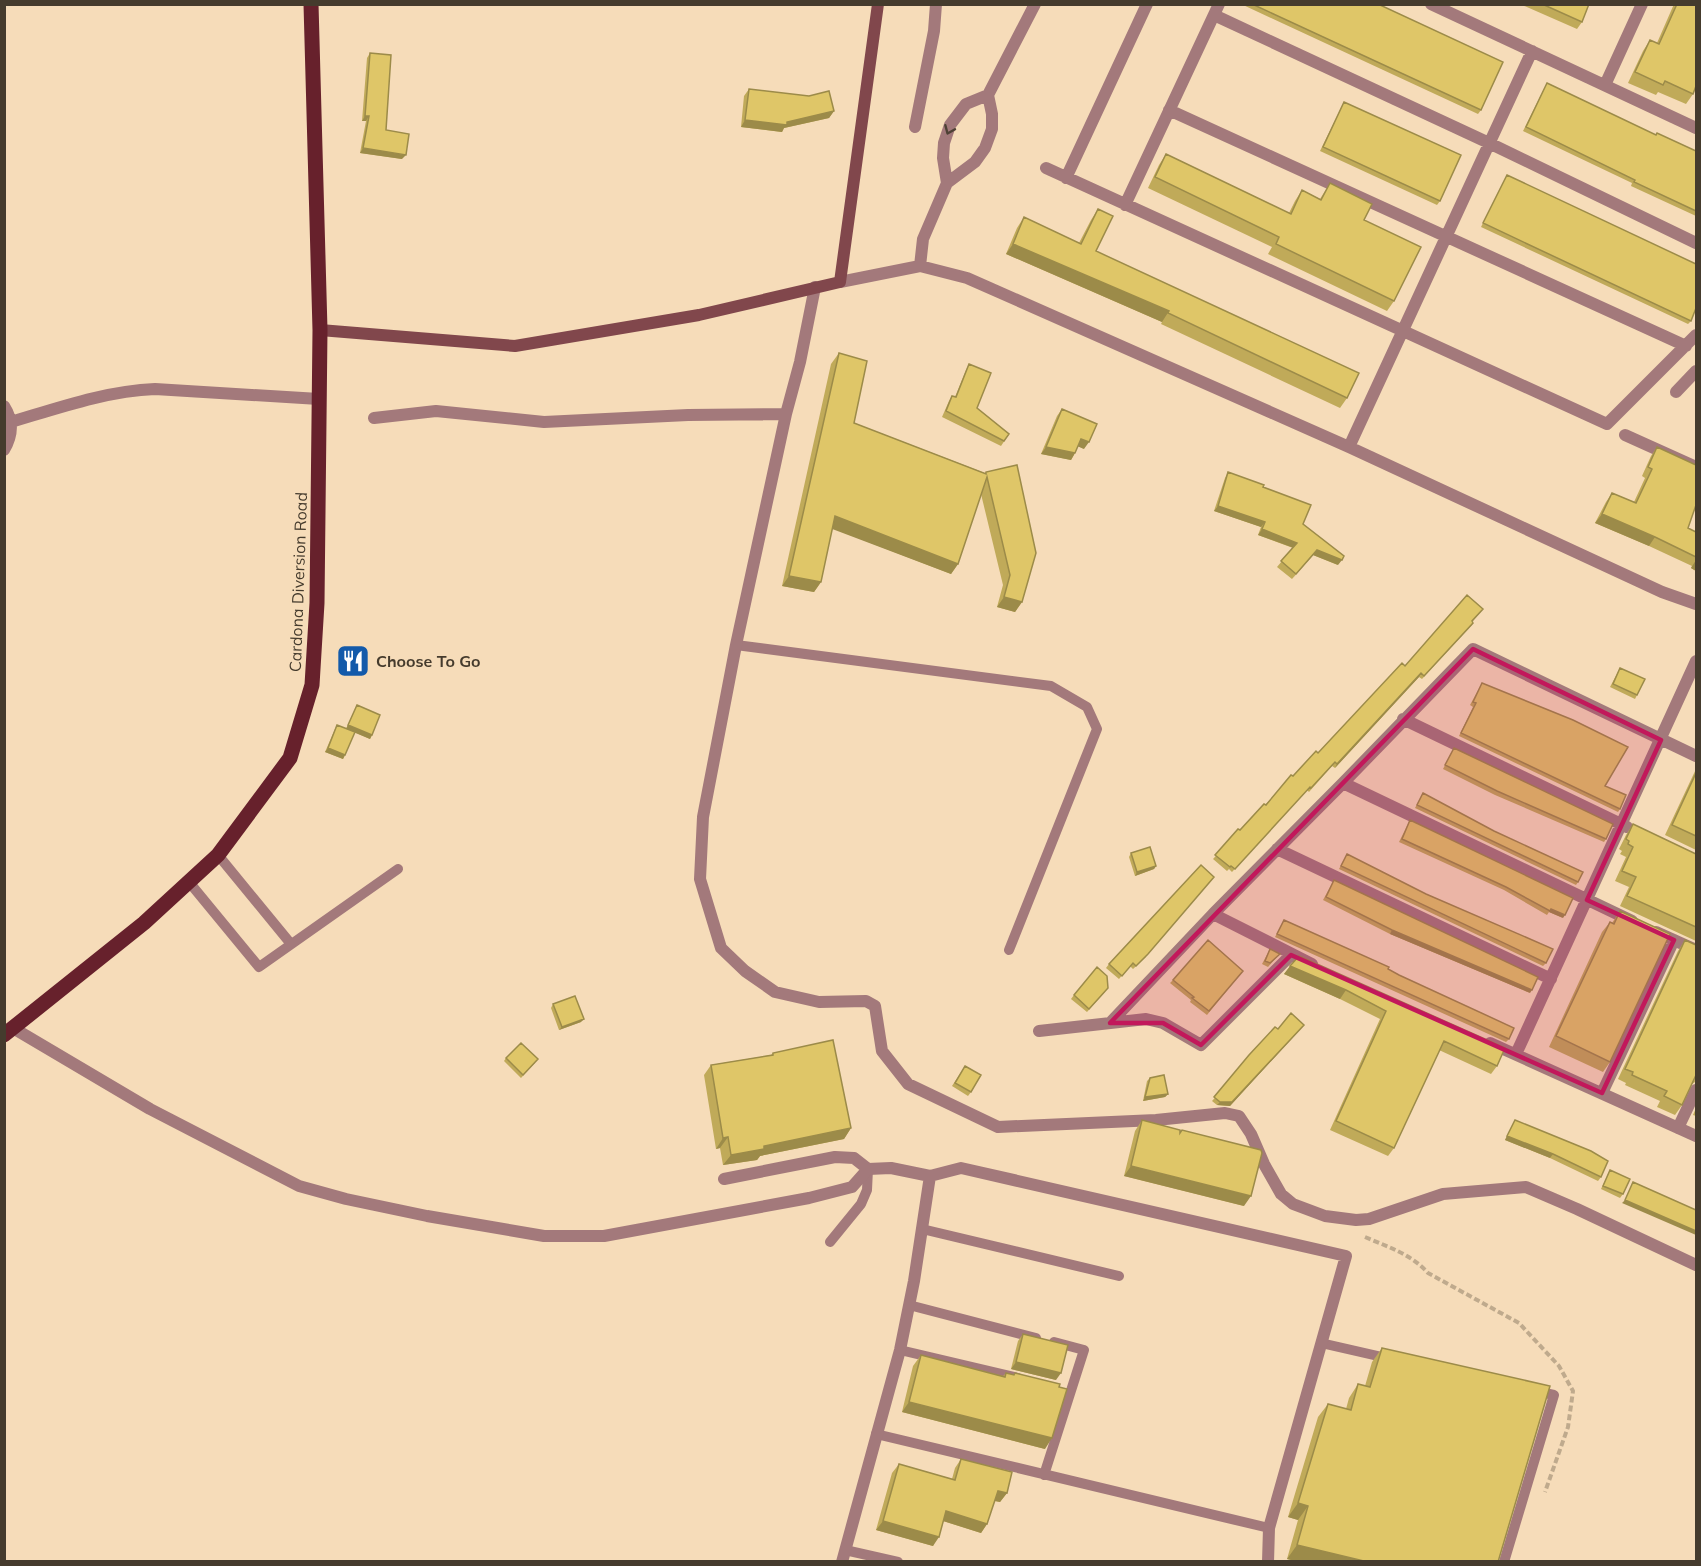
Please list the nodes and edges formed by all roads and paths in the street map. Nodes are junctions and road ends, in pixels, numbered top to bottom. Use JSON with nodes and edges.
{"nodes":[{"id":1,"x":310,"y":4,"type":"edge"},
{"id":2,"x":878,"y":4,"type":"edge"},
{"id":3,"x":936,"y":4,"type":"edge"},
{"id":4,"x":1035,"y":4,"type":"edge"},
{"id":5,"x":1147,"y":4,"type":"edge"},
{"id":6,"x":1431,"y":4,"type":"edge"},
{"id":7,"x":1642,"y":4,"type":"edge"},
{"id":8,"x":1449,"y":8,"type":"edge"},
{"id":9,"x":1216,"y":10,"type":"edge"},
{"id":10,"x":1532,"y":51,"type":"junction"},
{"id":11,"x":1605,"y":85,"type":"junction"},
{"id":12,"x":988,"y":95,"type":"junction"},
{"id":13,"x":1169,"y":110,"type":"junction"},
{"id":14,"x":915,"y":127,"type":"dead end"},
{"id":15,"x":1696,"y":128,"type":"edge"},
{"id":16,"x":1489,"y":143,"type":"junction"},
{"id":17,"x":1046,"y":168,"type":"dead end"},
{"id":18,"x":1066,"y":178,"type":"junction"},
{"id":19,"x":947,"y":183,"type":"junction"},
{"id":20,"x":1125,"y":205,"type":"junction"},
{"id":21,"x":1447,"y":236,"type":"junction"},
{"id":22,"x":1696,"y":243,"type":"edge"},
{"id":23,"x":920,"y":266,"type":"junction"},
{"id":24,"x":840,"y":282,"type":"junction"},
{"id":25,"x":814,"y":287,"type":"junction"},
{"id":26,"x":320,"y":330,"type":"junction"},
{"id":27,"x":1402,"y":331,"type":"junction"},
{"id":28,"x":1696,"y":335,"type":"edge"},
{"id":29,"x":1686,"y":346,"type":"junction"},
{"id":30,"x":1696,"y":371,"type":"edge"},
{"id":31,"x":1676,"y":392,"type":"dead end"},
{"id":32,"x":319,"y":399,"type":"junction"},
{"id":33,"x":4,"y":406,"type":"edge"},
{"id":34,"x":786,"y":414,"type":"junction"},
{"id":35,"x":375,"y":418,"type":"dead end"},
{"id":36,"x":11,"y":422,"type":"junction"},
{"id":37,"x":1625,"y":435,"type":"dead end"},
{"id":38,"x":1349,"y":447,"type":"junction"},
{"id":39,"x":4,"y":450,"type":"edge"},
{"id":40,"x":1696,"y":467,"type":"edge"},
{"id":41,"x":1696,"y":604,"type":"edge"},
{"id":42,"x":736,"y":645,"type":"junction"},
{"id":43,"x":1696,"y":661,"type":"edge"},
{"id":44,"x":1403,"y":719,"type":"junction"},
{"id":45,"x":1661,"y":740,"type":"junction"},
{"id":46,"x":1696,"y":756,"type":"edge"},
{"id":47,"x":1343,"y":783,"type":"junction"},
{"id":48,"x":1622,"y":825,"type":"junction"},
{"id":49,"x":1643,"y":834,"type":"edge"},
{"id":50,"x":1277,"y":849,"type":"junction"},
{"id":51,"x":218,"y":855,"type":"junction"},
{"id":52,"x":398,"y":869,"type":"dead end"},
{"id":53,"x":189,"y":882,"type":"junction"},
{"id":54,"x":1587,"y":900,"type":"junction"},
{"id":55,"x":1213,"y":914,"type":"junction"},
{"id":56,"x":1674,"y":940,"type":"junction"},
{"id":57,"x":291,"y":944,"type":"junction"},
{"id":58,"x":1010,"y":950,"type":"dead end"},
{"id":59,"x":1696,"y":950,"type":"edge"},
{"id":60,"x":1291,"y":955,"type":"junction"},
{"id":61,"x":1323,"y":969,"type":"edge"},
{"id":62,"x":1551,"y":980,"type":"junction"},
{"id":63,"x":1110,"y":1023,"type":"junction"},
{"id":64,"x":1040,"y":1031,"type":"dead end"},
{"id":65,"x":9,"y":1032,"type":"edge"},
{"id":66,"x":1473,"y":1035,"type":"edge"},
{"id":67,"x":1516,"y":1054,"type":"junction"},
{"id":68,"x":1696,"y":1090,"type":"edge"},
{"id":69,"x":1602,"y":1093,"type":"junction"},
{"id":70,"x":1678,"y":1128,"type":"junction"},
{"id":71,"x":1696,"y":1136,"type":"edge"},
{"id":72,"x":868,"y":1169,"type":"junction"},
{"id":73,"x":930,"y":1176,"type":"junction"},
{"id":74,"x":723,"y":1179,"type":"dead end"},
{"id":75,"x":922,"y":1229,"type":"junction"},
{"id":76,"x":1362,"y":1236,"type":"dead end"},
{"id":77,"x":830,"y":1242,"type":"dead end"},
{"id":78,"x":1696,"y":1265,"type":"edge"},
{"id":79,"x":1119,"y":1276,"type":"dead end"},
{"id":80,"x":909,"y":1305,"type":"junction"},
{"id":81,"x":1321,"y":1343,"type":"junction"},
{"id":82,"x":900,"y":1350,"type":"junction"},
{"id":83,"x":1402,"y":1361,"type":"edge"},
{"id":84,"x":1025,"y":1380,"type":"edge"},
{"id":85,"x":1519,"y":1387,"type":"edge"},
{"id":86,"x":1059,"y":1388,"type":"edge"},
{"id":87,"x":1071,"y":1390,"type":"junction"},
{"id":88,"x":876,"y":1434,"type":"junction"},
{"id":89,"x":1044,"y":1475,"type":"junction"},
{"id":90,"x":1541,"y":1501,"type":"dead end"},
{"id":91,"x":1269,"y":1528,"type":"junction"},
{"id":92,"x":844,"y":1556,"type":"edge"},
{"id":93,"x":898,"y":1562,"type":"edge"},
{"id":94,"x":1268,"y":1562,"type":"edge"},
{"id":95,"x":1504,"y":1562,"type":"edge"}],
"edges":[{"from":1,"to":26,"type":"main road","name":"Cardona Diversion Road"},
{"from":2,"to":24,"type":"street"},
{"from":3,"to":14,"type":"street"},
{"from":4,"to":12,"type":"street"},
{"from":5,"to":18,"type":"street"},
{"from":6,"to":8,"type":"street"},
{"from":7,"to":11,"type":"street"},
{"from":8,"to":10,"type":"street"},
{"from":9,"to":13,"type":"street"},
{"from":9,"to":16,"type":"street"},
{"from":10,"to":11,"type":"street"},
{"from":10,"to":16,"type":"street"},
{"from":11,"to":15,"type":"street"},
{"from":12,"to":19,"type":"street"},
{"from":12,"to":19,"type":"street","one_way":true},
{"from":13,"to":20,"type":"street"},
{"from":13,"to":21,"type":"street"},
{"from":16,"to":21,"type":"street"},
{"from":16,"to":22,"type":"street"},
{"from":17,"to":18,"type":"street"},
{"from":18,"to":20,"type":"street"},
{"from":19,"to":23,"type":"street"},
{"from":20,"to":27,"type":"street"},
{"from":21,"to":27,"type":"street"},
{"from":21,"to":29,"type":"street"},
{"from":23,"to":24,"type":"street"},
{"from":23,"to":38,"type":"street"},
{"from":24,"to":25,"type":"street"},
{"from":25,"to":26,"type":"street"},
{"from":25,"to":34,"type":"street"},
{"from":26,"to":32,"type":"main road","name":"Cardona Diversion Road"},
{"from":27,"to":29,"type":"street"},
{"from":27,"to":38,"type":"street"},
{"from":28,"to":29,"type":"street"},
{"from":30,"to":31,"type":"street"},
{"from":32,"to":36,"type":"street"},
{"from":32,"to":51,"type":"main road","name":"Cardona Diversion Road"},
{"from":33,"to":36,"type":"street"},
{"from":34,"to":35,"type":"street"},
{"from":34,"to":42,"type":"street"},
{"from":36,"to":39,"type":"street"},
{"from":37,"to":40,"type":"street"},
{"from":38,"to":41,"type":"street"},
{"from":42,"to":58,"type":"lane"},
{"from":42,"to":78,"type":"street"},
{"from":43,"to":45,"type":"street"},
{"from":44,"to":45,"type":"street"},
{"from":44,"to":47,"type":"street"},
{"from":44,"to":48,"type":"street"},
{"from":45,"to":46,"type":"street"},
{"from":45,"to":48,"type":"street"},
{"from":47,"to":50,"type":"street"},
{"from":47,"to":54,"type":"street"},
{"from":48,"to":49,"type":"street"},
{"from":48,"to":54,"type":"street"},
{"from":50,"to":55,"type":"street"},
{"from":50,"to":62,"type":"street"},
{"from":51,"to":53,"type":"main road","name":"Cardona Diversion Road"},
{"from":51,"to":57,"type":"lane"},
{"from":52,"to":57,"type":"lane"},
{"from":53,"to":57,"type":"lane"},
{"from":53,"to":65,"type":"main road","name":"Cardona Diversion Road"},
{"from":54,"to":56,"type":"street"},
{"from":54,"to":62,"type":"street"},
{"from":55,"to":60,"type":"street"},
{"from":55,"to":63,"type":"street"},
{"from":56,"to":59,"type":"street"},
{"from":56,"to":69,"type":"street"},
{"from":60,"to":61,"type":"street"},
{"from":60,"to":63,"type":"street"},
{"from":62,"to":67,"type":"street"},
{"from":63,"to":64,"type":"street"},
{"from":65,"to":72,"type":"street"},
{"from":66,"to":67,"type":"street"},
{"from":67,"to":69,"type":"street"},
{"from":68,"to":70,"type":"street"},
{"from":69,"to":70,"type":"street"},
{"from":70,"to":71,"type":"street"},
{"from":72,"to":73,"type":"street"},
{"from":72,"to":74,"type":"street"},
{"from":72,"to":77,"type":"lane"},
{"from":73,"to":75,"type":"street"},
{"from":73,"to":81,"type":"street"},
{"from":75,"to":79,"type":"lane"},
{"from":75,"to":80,"type":"street"},
{"from":76,"to":90,"type":"path"},
{"from":80,"to":82,"type":"street"},
{"from":80,"to":87,"type":"lane"},
{"from":81,"to":83,"type":"lane"},
{"from":81,"to":91,"type":"street"},
{"from":82,"to":84,"type":"lane"},
{"from":82,"to":88,"type":"street"},
{"from":85,"to":95,"type":"lane"},
{"from":86,"to":87,"type":"lane"},
{"from":87,"to":89,"type":"lane"},
{"from":88,"to":89,"type":"lane"},
{"from":88,"to":92,"type":"street"},
{"from":89,"to":91,"type":"lane"},
{"from":91,"to":94,"type":"street"},
{"from":92,"to":93,"type":"lane"}]}
